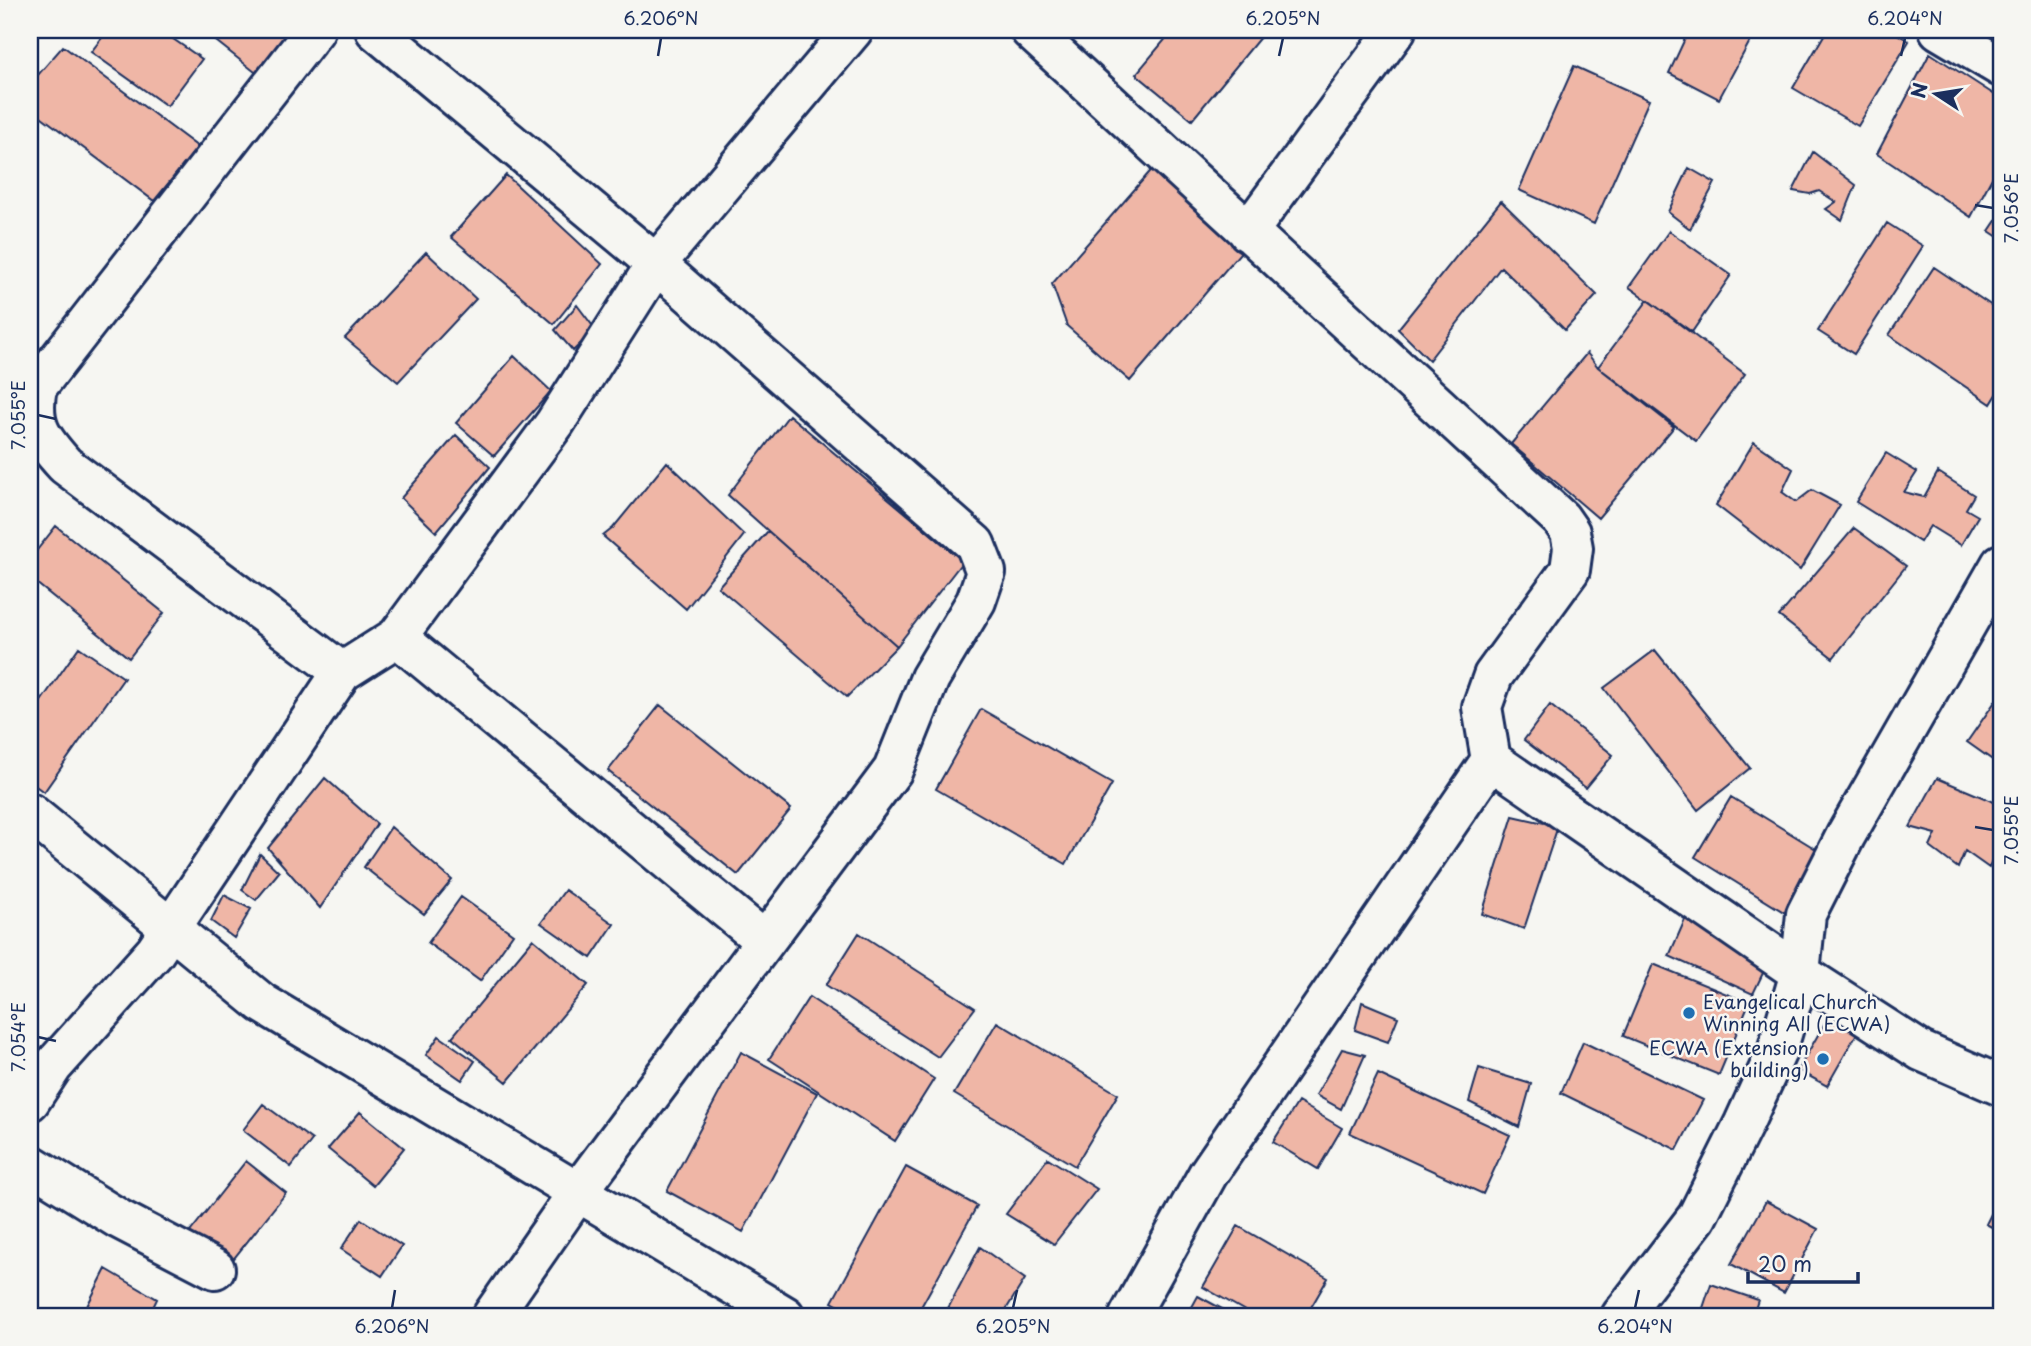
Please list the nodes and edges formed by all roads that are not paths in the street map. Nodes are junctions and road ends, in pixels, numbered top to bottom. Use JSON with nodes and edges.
{"nodes":[{"id":1,"x":315,"y":30,"type":"edge"},
{"id":2,"x":375,"y":30,"type":"edge"},
{"id":3,"x":853,"y":30,"type":"edge"},
{"id":4,"x":1030,"y":30,"type":"edge"},
{"id":5,"x":1396,"y":30,"type":"edge"},
{"id":6,"x":1939,"y":30,"type":"edge"},
{"id":7,"x":2001,"y":67,"type":"edge"},
{"id":8,"x":1248,"y":232,"type":"junction"},
{"id":9,"x":656,"y":264,"type":"junction"},
{"id":10,"x":2001,"y":564,"type":"edge"},
{"id":11,"x":397,"y":638,"type":"junction"},
{"id":12,"x":342,"y":672,"type":"junction"},
{"id":13,"x":1492,"y":760,"type":"junction"},
{"id":14,"x":30,"y":813,"type":"edge"},
{"id":15,"x":170,"y":928,"type":"junction"},
{"id":16,"x":765,"y":941,"type":"junction"},
{"id":17,"x":1800,"y":973,"type":"junction"},
{"id":18,"x":2001,"y":1086,"type":"edge"},
{"id":19,"x":30,"y":1101,"type":"edge"},
{"id":20,"x":30,"y":1164,"type":"edge"},
{"id":21,"x":578,"y":1192,"type":"junction"},
{"id":22,"x":215,"y":1269,"type":"dead end"},
{"id":23,"x":492,"y":1316,"type":"edge"},
{"id":24,"x":785,"y":1316,"type":"edge"},
{"id":25,"x":1129,"y":1316,"type":"edge"},
{"id":26,"x":1621,"y":1316,"type":"edge"}],
"edges":[{"from":1,"to":12,"type":"street"},
{"from":2,"to":9,"type":"street"},
{"from":3,"to":9,"type":"street"},
{"from":4,"to":8,"type":"street"},
{"from":5,"to":8,"type":"street"},
{"from":6,"to":7,"type":"street"},
{"from":8,"to":13,"type":"street"},
{"from":9,"to":11,"type":"street"},
{"from":9,"to":16,"type":"street"},
{"from":10,"to":17,"type":"street"},
{"from":11,"to":12,"type":"street"},
{"from":11,"to":16,"type":"street"},
{"from":12,"to":15,"type":"street"},
{"from":13,"to":17,"type":"street"},
{"from":13,"to":25,"type":"street"},
{"from":14,"to":15,"type":"street"},
{"from":15,"to":19,"type":"street"},
{"from":15,"to":21,"type":"street"},
{"from":16,"to":21,"type":"street"},
{"from":17,"to":18,"type":"street"},
{"from":17,"to":26,"type":"street"},
{"from":20,"to":22,"type":"street"},
{"from":21,"to":23,"type":"street"},
{"from":21,"to":24,"type":"street"}]}
